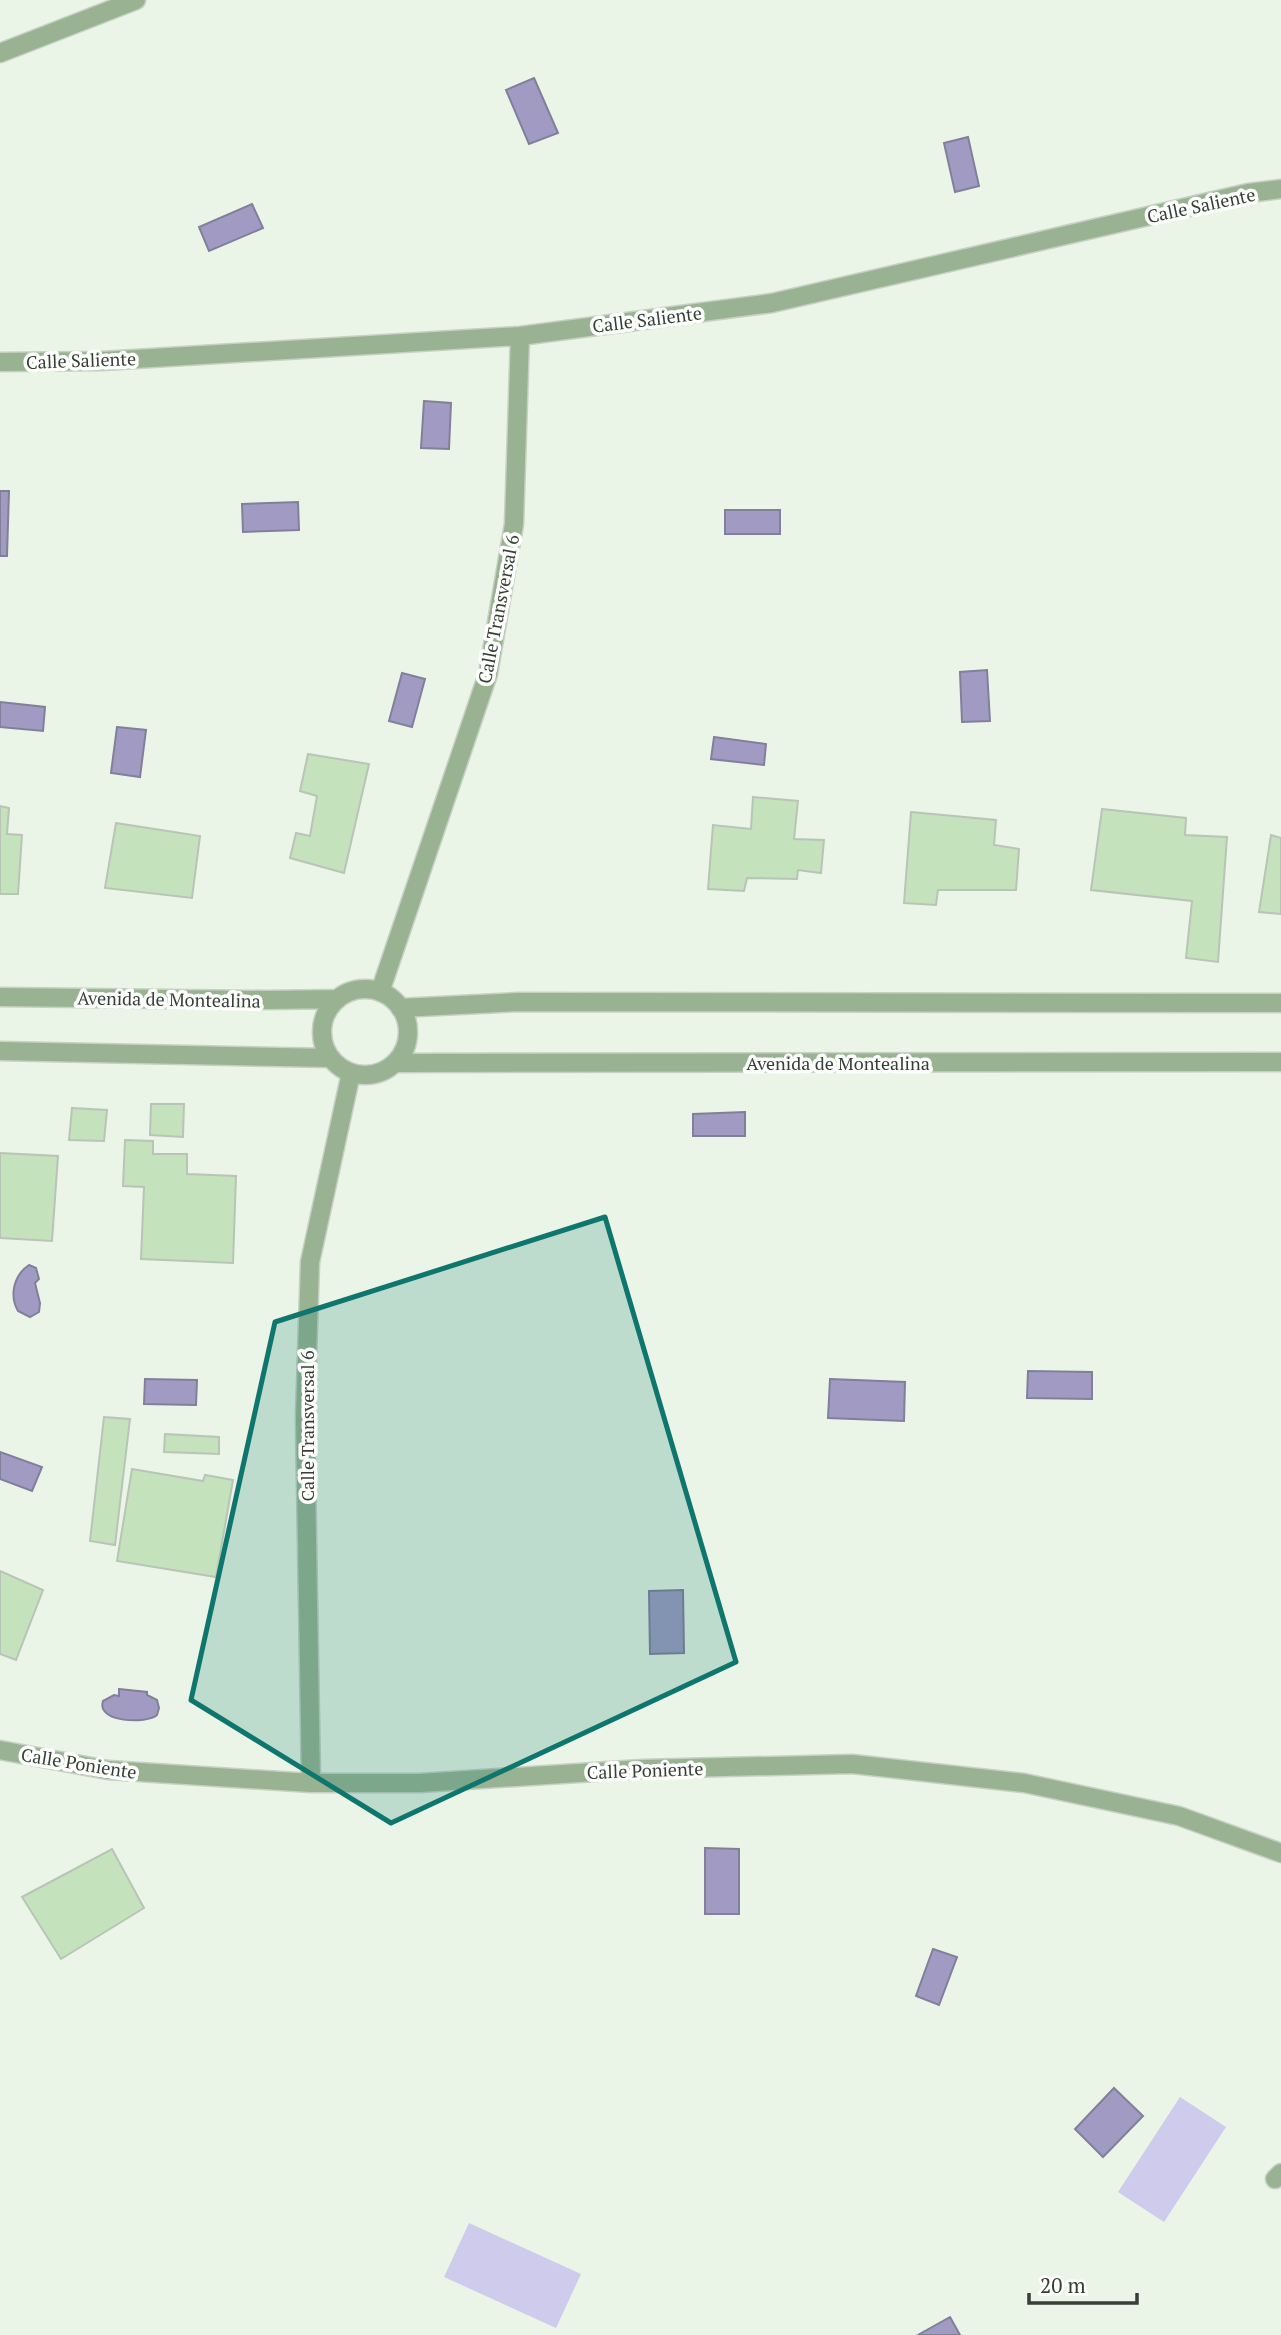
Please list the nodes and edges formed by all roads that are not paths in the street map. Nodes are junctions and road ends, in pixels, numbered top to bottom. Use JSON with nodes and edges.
{"nodes":[{"id":1,"x":136,"y":0,"type":"edge"},
{"id":2,"x":0,"y":53,"type":"edge"},
{"id":3,"x":1281,"y":189,"type":"edge"},
{"id":4,"x":520,"y":335,"type":"junction"},
{"id":5,"x":0,"y":362,"type":"edge"},
{"id":6,"x":380,"y":992,"type":"junction"},
{"id":7,"x":0,"y":997,"type":"edge"},
{"id":8,"x":338,"y":999,"type":"junction"},
{"id":9,"x":1281,"y":1003,"type":"edge"},
{"id":10,"x":400,"y":1007,"type":"junction"},
{"id":11,"x":0,"y":1051,"type":"edge"},
{"id":12,"x":330,"y":1058,"type":"junction"},
{"id":13,"x":1281,"y":1062,"type":"edge"},
{"id":14,"x":395,"y":1063,"type":"junction"},
{"id":15,"x":351,"y":1073,"type":"junction"},
{"id":16,"x":0,"y":1750,"type":"edge"},
{"id":17,"x":311,"y":1783,"type":"junction"},
{"id":18,"x":1281,"y":1853,"type":"edge"}],
"edges":[{"from":1,"to":2,"type":"street"},
{"from":3,"to":4,"type":"street","name":"Calle Saliente"},
{"from":4,"to":5,"type":"street","name":"Calle Saliente"},
{"from":4,"to":6,"type":"street","name":"Calle Transversal 6"},
{"from":6,"to":8,"type":"street"},
{"from":6,"to":10,"type":"street"},
{"from":7,"to":8,"type":"street","name":"Avenida de Montealina"},
{"from":8,"to":12,"type":"street"},
{"from":9,"to":10,"type":"street"},
{"from":10,"to":14,"type":"street"},
{"from":11,"to":12,"type":"street"},
{"from":12,"to":15,"type":"street"},
{"from":13,"to":14,"type":"street","name":"Avenida de Montealina"},
{"from":14,"to":15,"type":"street"},
{"from":15,"to":17,"type":"street","name":"Calle Transversal 6"},
{"from":16,"to":17,"type":"street","name":"Calle Poniente"},
{"from":17,"to":18,"type":"street","name":"Calle Poniente"}]}
